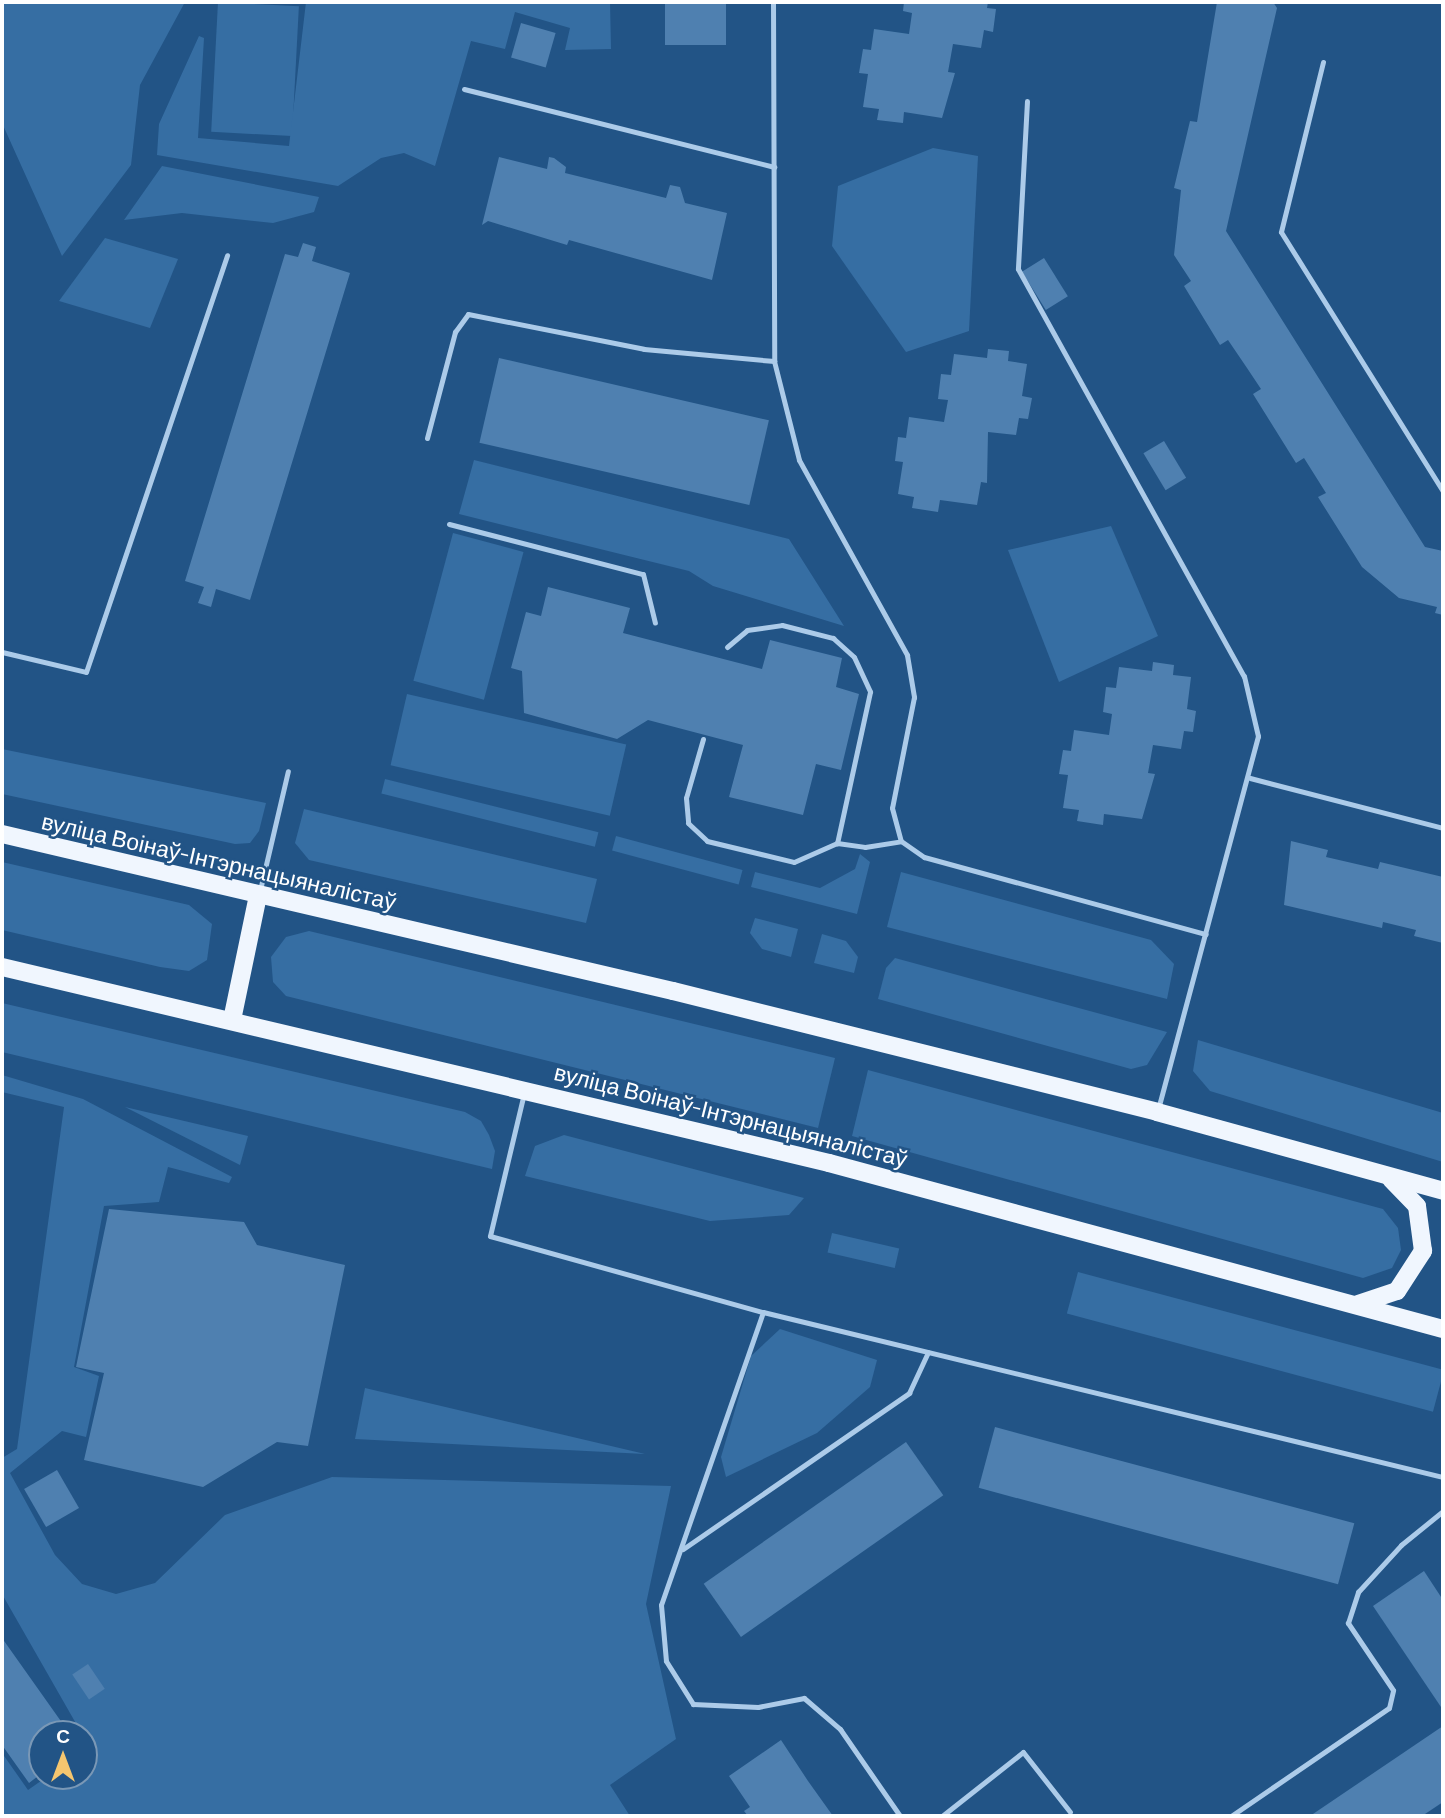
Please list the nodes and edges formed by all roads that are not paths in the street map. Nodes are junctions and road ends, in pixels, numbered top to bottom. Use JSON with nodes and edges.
{"nodes":[{"id":1,"x":774,"y":2,"type":"edge"},
{"id":2,"x":1323,"y":62,"type":"dead end"},
{"id":3,"x":464,"y":89,"type":"dead end"},
{"id":4,"x":1027,"y":101,"type":"dead end"},
{"id":5,"x":774,"y":167,"type":"junction"},
{"id":6,"x":227,"y":255,"type":"dead end"},
{"id":7,"x":774,"y":361,"type":"junction"},
{"id":8,"x":427,"y":438,"type":"dead end"},
{"id":9,"x":1443,"y":491,"type":"edge"},
{"id":10,"x":449,"y":524,"type":"dead end"},
{"id":11,"x":656,"y":623,"type":"dead end"},
{"id":12,"x":727,"y":647,"type":"dead end"},
{"id":13,"x":2,"y":652,"type":"edge"},
{"id":14,"x":703,"y":739,"type":"dead end"},
{"id":15,"x":288,"y":771,"type":"dead end"},
{"id":16,"x":1250,"y":778,"type":"junction"},
{"id":17,"x":1443,"y":828,"type":"edge"},
{"id":18,"x":2,"y":834,"type":"edge"},
{"id":19,"x":901,"y":841,"type":"junction"},
{"id":20,"x":837,"y":843,"type":"junction"},
{"id":21,"x":258,"y":896,"type":"junction"},
{"id":22,"x":1206,"y":934,"type":"junction"},
{"id":23,"x":2,"y":967,"type":"edge"},
{"id":24,"x":232,"y":1020,"type":"junction"},
{"id":25,"x":525,"y":1089,"type":"junction"},
{"id":26,"x":1157,"y":1112,"type":"junction"},
{"id":27,"x":1382,"y":1174,"type":"junction"},
{"id":28,"x":1443,"y":1191,"type":"edge"},
{"id":29,"x":1351,"y":1304,"type":"junction"},
{"id":30,"x":763,"y":1312,"type":"junction"},
{"id":31,"x":1443,"y":1329,"type":"edge"},
{"id":32,"x":928,"y":1352,"type":"junction"},
{"id":33,"x":1443,"y":1477,"type":"edge"},
{"id":34,"x":1443,"y":1511,"type":"edge"},
{"id":35,"x":682,"y":1549,"type":"junction"},
{"id":36,"x":1070,"y":1812,"type":"dead end"},
{"id":37,"x":900,"y":1816,"type":"edge"},
{"id":38,"x":942,"y":1816,"type":"edge"},
{"id":39,"x":1231,"y":1816,"type":"edge"}],
"edges":[{"from":1,"to":5,"type":"lane"},
{"from":2,"to":9,"type":"lane"},
{"from":3,"to":5,"type":"lane"},
{"from":4,"to":16,"type":"lane"},
{"from":5,"to":7,"type":"lane"},
{"from":6,"to":13,"type":"lane"},
{"from":7,"to":8,"type":"lane"},
{"from":7,"to":19,"type":"lane"},
{"from":10,"to":11,"type":"lane"},
{"from":12,"to":20,"type":"lane"},
{"from":14,"to":20,"type":"lane"},
{"from":15,"to":21,"type":"lane"},
{"from":16,"to":17,"type":"lane"},
{"from":16,"to":22,"type":"lane"},
{"from":18,"to":21,"type":"main road","name":"вуліца Воінаў-Інтэрнацыяналістаў"},
{"from":19,"to":20,"type":"lane"},
{"from":19,"to":22,"type":"lane"},
{"from":21,"to":24,"type":"main road"},
{"from":21,"to":26,"type":"main road","name":"вуліца Воінаў-Інтэрнацыяналістаў"},
{"from":22,"to":26,"type":"lane"},
{"from":23,"to":24,"type":"main road","name":"вуліца Воінаў-Інтэрнацыяналістаў"},
{"from":24,"to":25,"type":"main road","name":"вуліца Воінаў-Інтэрнацыяналістаў"},
{"from":25,"to":29,"type":"main road","name":"вуліца Воінаў-Інтэрнацыяналістаў"},
{"from":25,"to":30,"type":"lane"},
{"from":26,"to":27,"type":"main road","name":"вуліца Воінаў-Інтэрнацыяналістаў"},
{"from":27,"to":28,"type":"main road","name":"вуліца Воінаў-Інтэрнацыяналістаў"},
{"from":27,"to":29,"type":"main road"},
{"from":29,"to":31,"type":"main road","name":"вуліца Воінаў-Інтэрнацыяналістаў"},
{"from":30,"to":32,"type":"lane"},
{"from":30,"to":35,"type":"lane"},
{"from":32,"to":33,"type":"lane"},
{"from":32,"to":35,"type":"lane"},
{"from":34,"to":39,"type":"lane"},
{"from":35,"to":37,"type":"lane"},
{"from":36,"to":38,"type":"lane"}]}
